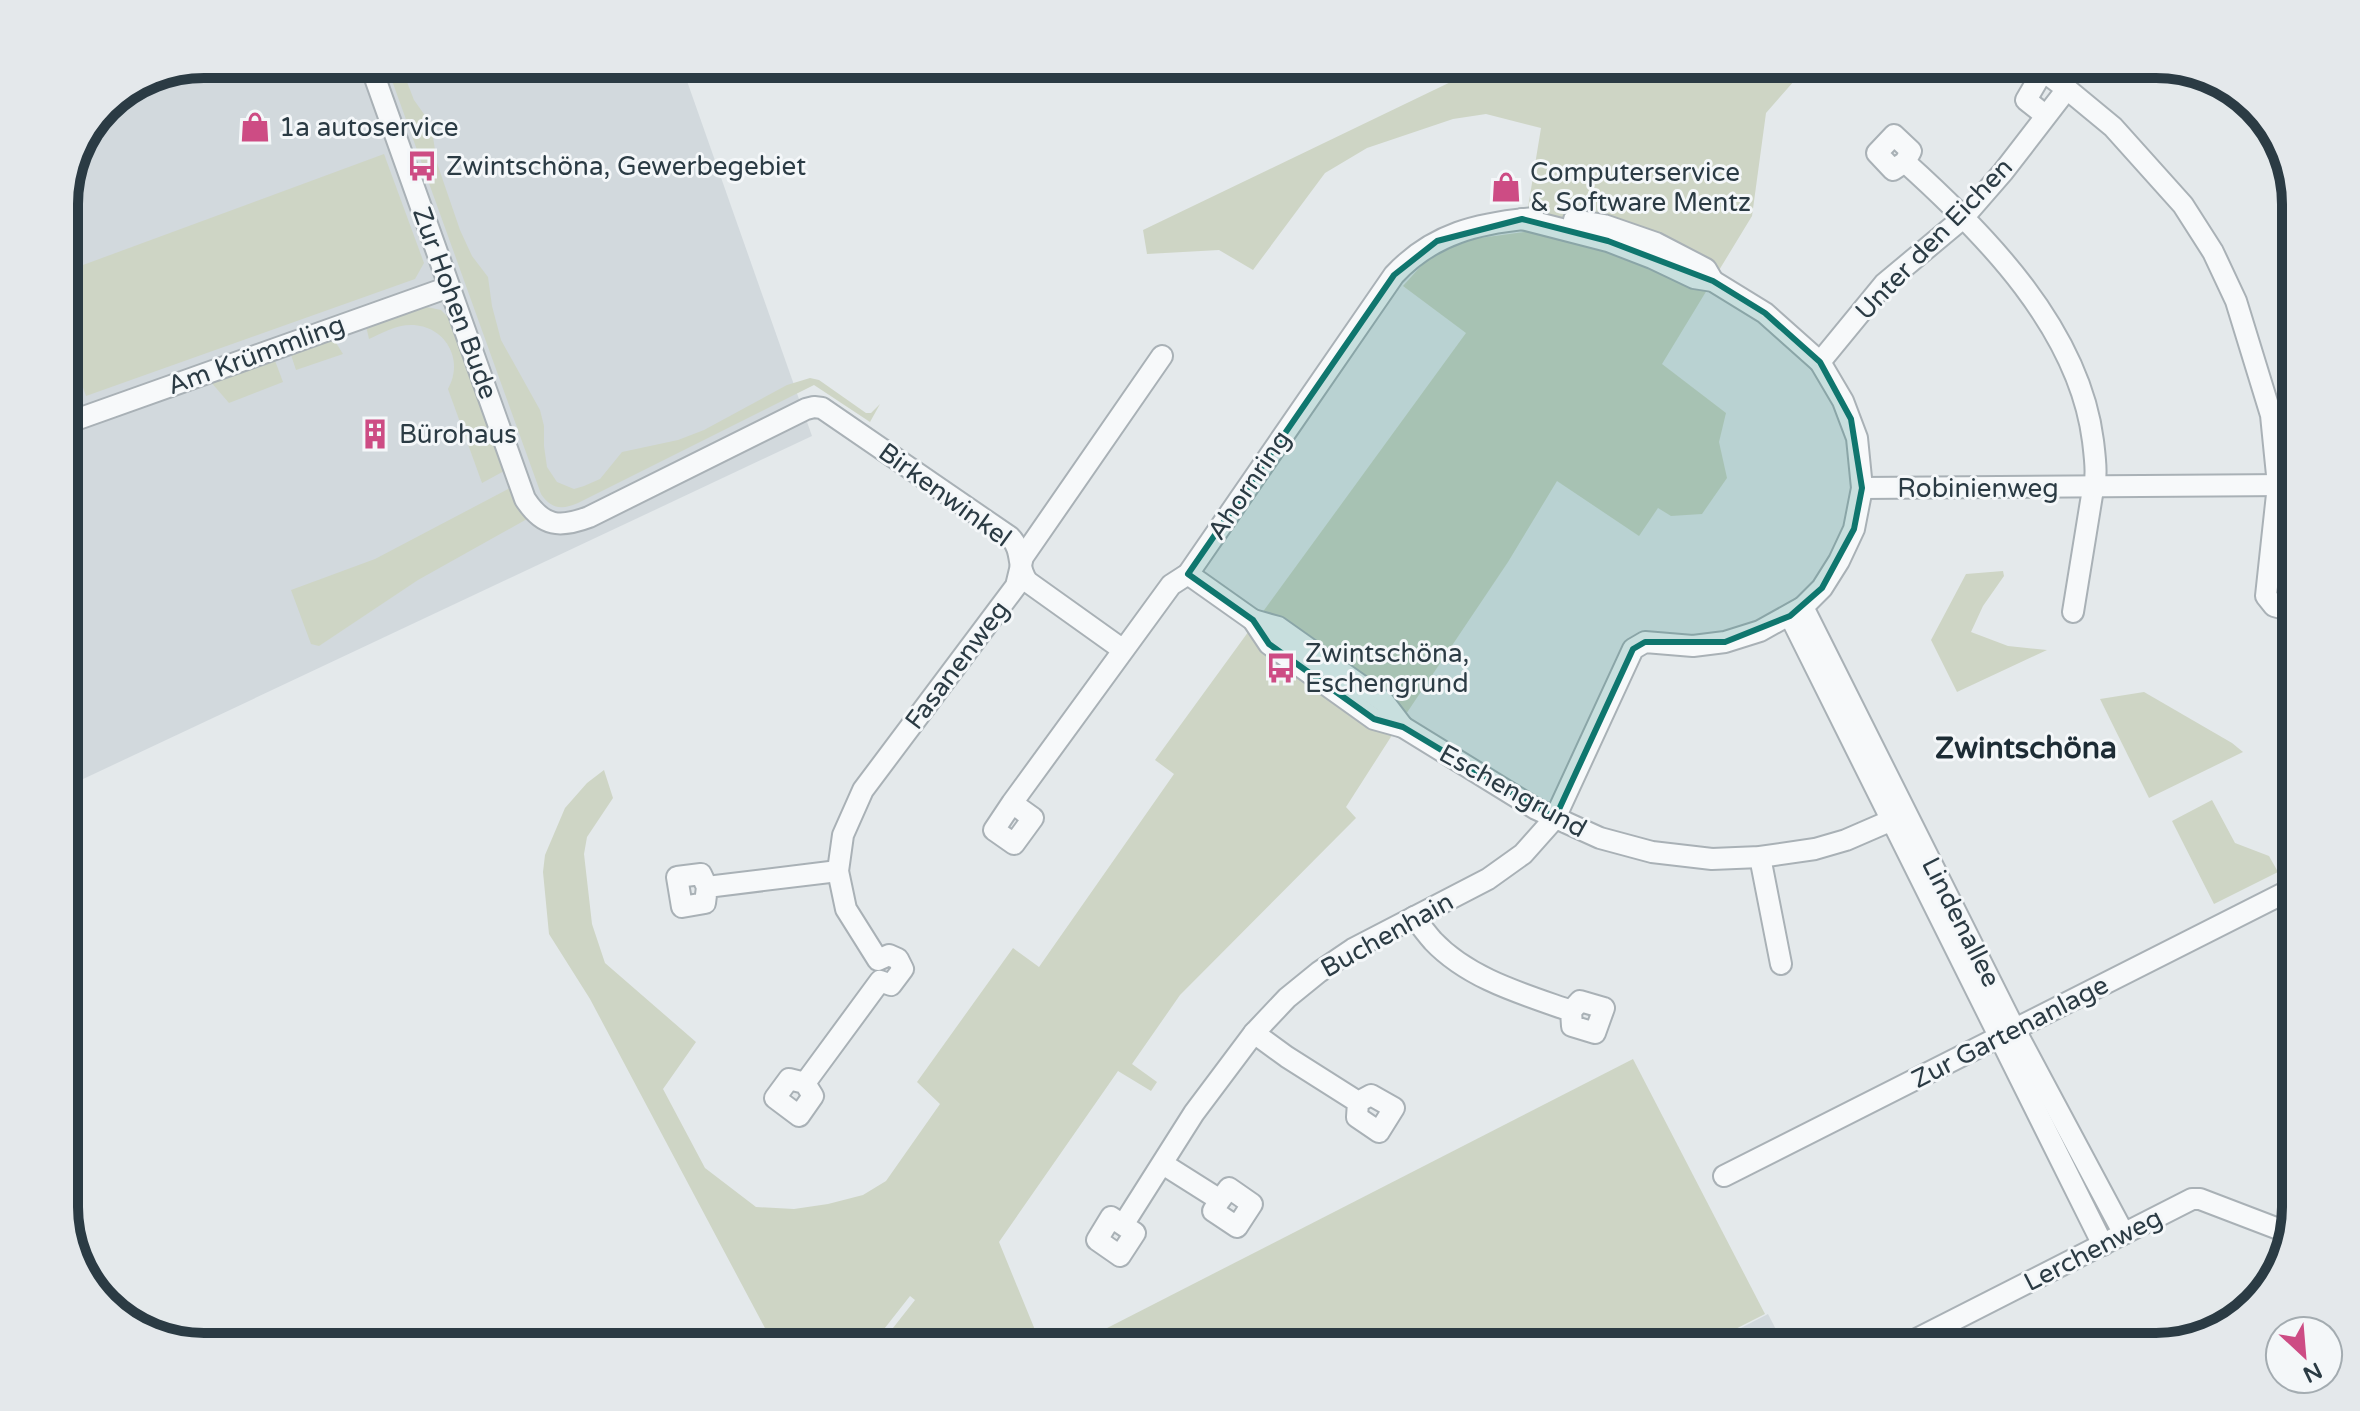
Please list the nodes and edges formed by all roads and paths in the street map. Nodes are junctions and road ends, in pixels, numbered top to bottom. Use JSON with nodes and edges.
{"nodes":[{"id":1,"x":375,"y":78,"type":"edge"},
{"id":2,"x":2039,"y":78,"type":"edge"},
{"id":3,"x":2055,"y":78,"type":"edge"},
{"id":4,"x":2067,"y":89,"type":"junction"},
{"id":5,"x":2045,"y":115,"type":"junction"},
{"id":6,"x":1905,"y":162,"type":"dead end"},
{"id":7,"x":1963,"y":218,"type":"junction"},
{"id":8,"x":449,"y":287,"type":"junction"},
{"id":9,"x":1162,"y":356,"type":"dead end"},
{"id":10,"x":1820,"y":362,"type":"junction"},
{"id":11,"x":822,"y":408,"type":"joint"},
{"id":12,"x":78,"y":412,"type":"edge"},
{"id":13,"x":2282,"y":463,"type":"edge"},
{"id":14,"x":2282,"y":485,"type":"edge"},
{"id":15,"x":2095,"y":487,"type":"junction"},
{"id":16,"x":1862,"y":488,"type":"junction"},
{"id":17,"x":2282,"y":511,"type":"edge"},
{"id":18,"x":1021,"y":564,"type":"junction"},
{"id":19,"x":1188,"y":574,"type":"junction"},
{"id":20,"x":2282,"y":608,"type":"edge"},
{"id":21,"x":1796,"y":612,"type":"junction"},
{"id":22,"x":2073,"y":612,"type":"dead end"},
{"id":23,"x":1126,"y":645,"type":"junction"},
{"id":24,"x":1012,"y":803,"type":"dead end"},
{"id":25,"x":1899,"y":817,"type":"junction"},
{"id":26,"x":1555,"y":818,"type":"junction"},
{"id":27,"x":1760,"y":857,"type":"junction"},
{"id":28,"x":838,"y":871,"type":"junction"},
{"id":29,"x":707,"y":887,"type":"dead end"},
{"id":30,"x":2282,"y":894,"type":"edge"},
{"id":31,"x":1414,"y":917,"type":"junction"},
{"id":32,"x":1781,"y":964,"type":"dead end"},
{"id":33,"x":903,"y":969,"type":"dead end"},
{"id":34,"x":879,"y":970,"type":"junction"},
{"id":35,"x":1571,"y":1011,"type":"dead end"},
{"id":36,"x":1254,"y":1033,"type":"junction"},
{"id":37,"x":2008,"y":1033,"type":"junction"},
{"id":38,"x":805,"y":1083,"type":"dead end"},
{"id":39,"x":1358,"y":1102,"type":"dead end"},
{"id":40,"x":1163,"y":1164,"type":"junction"},
{"id":41,"x":1724,"y":1176,"type":"dead end"},
{"id":42,"x":1220,"y":1200,"type":"dead end"},
{"id":43,"x":1123,"y":1225,"type":"dead end"},
{"id":44,"x":2280,"y":1230,"type":"edge"},
{"id":45,"x":2124,"y":1234,"type":"junction"},
{"id":46,"x":2103,"y":1245,"type":"junction"},
{"id":47,"x":1929,"y":1333,"type":"edge"}],
"edges":[{"from":1,"to":8,"type":"street","name":"Zur Hohen Bude"},
{"from":2,"to":5,"type":"street"},
{"from":3,"to":4,"type":"street"},
{"from":4,"to":5,"type":"street","name":"Unter den Eichen"},
{"from":4,"to":13,"type":"street"},
{"from":5,"to":7,"type":"street","name":"Unter den Eichen"},
{"from":6,"to":7,"type":"street"},
{"from":7,"to":10,"type":"street","name":"Unter den Eichen"},
{"from":7,"to":15,"type":"street"},
{"from":8,"to":11,"type":"street","name":"Zur Hohen Bude"},
{"from":8,"to":12,"type":"street","name":"Am Krümmling"},
{"from":9,"to":18,"type":"street","name":"Fasanenweg"},
{"from":10,"to":16,"type":"street","name":"Ahornring"},
{"from":10,"to":19,"type":"street","name":"Ahornring"},
{"from":11,"to":18,"type":"street","name":"Birkenwinkel"},
{"from":14,"to":15,"type":"street","name":"Robinienweg"},
{"from":15,"to":16,"type":"street","name":"Robinienweg"},
{"from":15,"to":22,"type":"street","name":"Robinienweg"},
{"from":16,"to":21,"type":"street","name":"Ahornring"},
{"from":17,"to":20,"type":"street"},
{"from":18,"to":23,"type":"street","name":"Birkenwinkel"},
{"from":18,"to":28,"type":"street","name":"Fasanenweg"},
{"from":19,"to":23,"type":"street","name":"Ahornring"},
{"from":19,"to":26,"type":"street","name":"Eschengrund"},
{"from":21,"to":25,"type":"street","name":"Lindenallee"},
{"from":21,"to":26,"type":"street","name":"Ahornring"},
{"from":23,"to":24,"type":"street","name":"Ahornring"},
{"from":25,"to":27,"type":"street","name":"Eschengrund"},
{"from":25,"to":37,"type":"street","name":"Lindenallee"},
{"from":26,"to":27,"type":"street","name":"Eschengrund"},
{"from":26,"to":31,"type":"street","name":"Buchenhain"},
{"from":27,"to":32,"type":"street"},
{"from":28,"to":29,"type":"street"},
{"from":28,"to":34,"type":"street","name":"Fasanenweg"},
{"from":30,"to":37,"type":"street","name":"Zur Gartenanlage"},
{"from":31,"to":35,"type":"street"},
{"from":31,"to":36,"type":"street","name":"Buchenhain"},
{"from":33,"to":34,"type":"street"},
{"from":34,"to":38,"type":"street"},
{"from":36,"to":39,"type":"street"},
{"from":36,"to":40,"type":"street","name":"Buchenhain"},
{"from":37,"to":41,"type":"street","name":"Zur Gartenanlage"},
{"from":37,"to":45,"type":"street","name":"Lindenallee"},
{"from":37,"to":46,"type":"street","name":"Lindenallee"},
{"from":40,"to":42,"type":"street"},
{"from":40,"to":43,"type":"street","name":"Buchenhain"},
{"from":44,"to":45,"type":"street","name":"Lerchenweg"},
{"from":45,"to":46,"type":"street","name":"Lerchenweg"},
{"from":46,"to":47,"type":"street","name":"Lerchenweg"}]}
